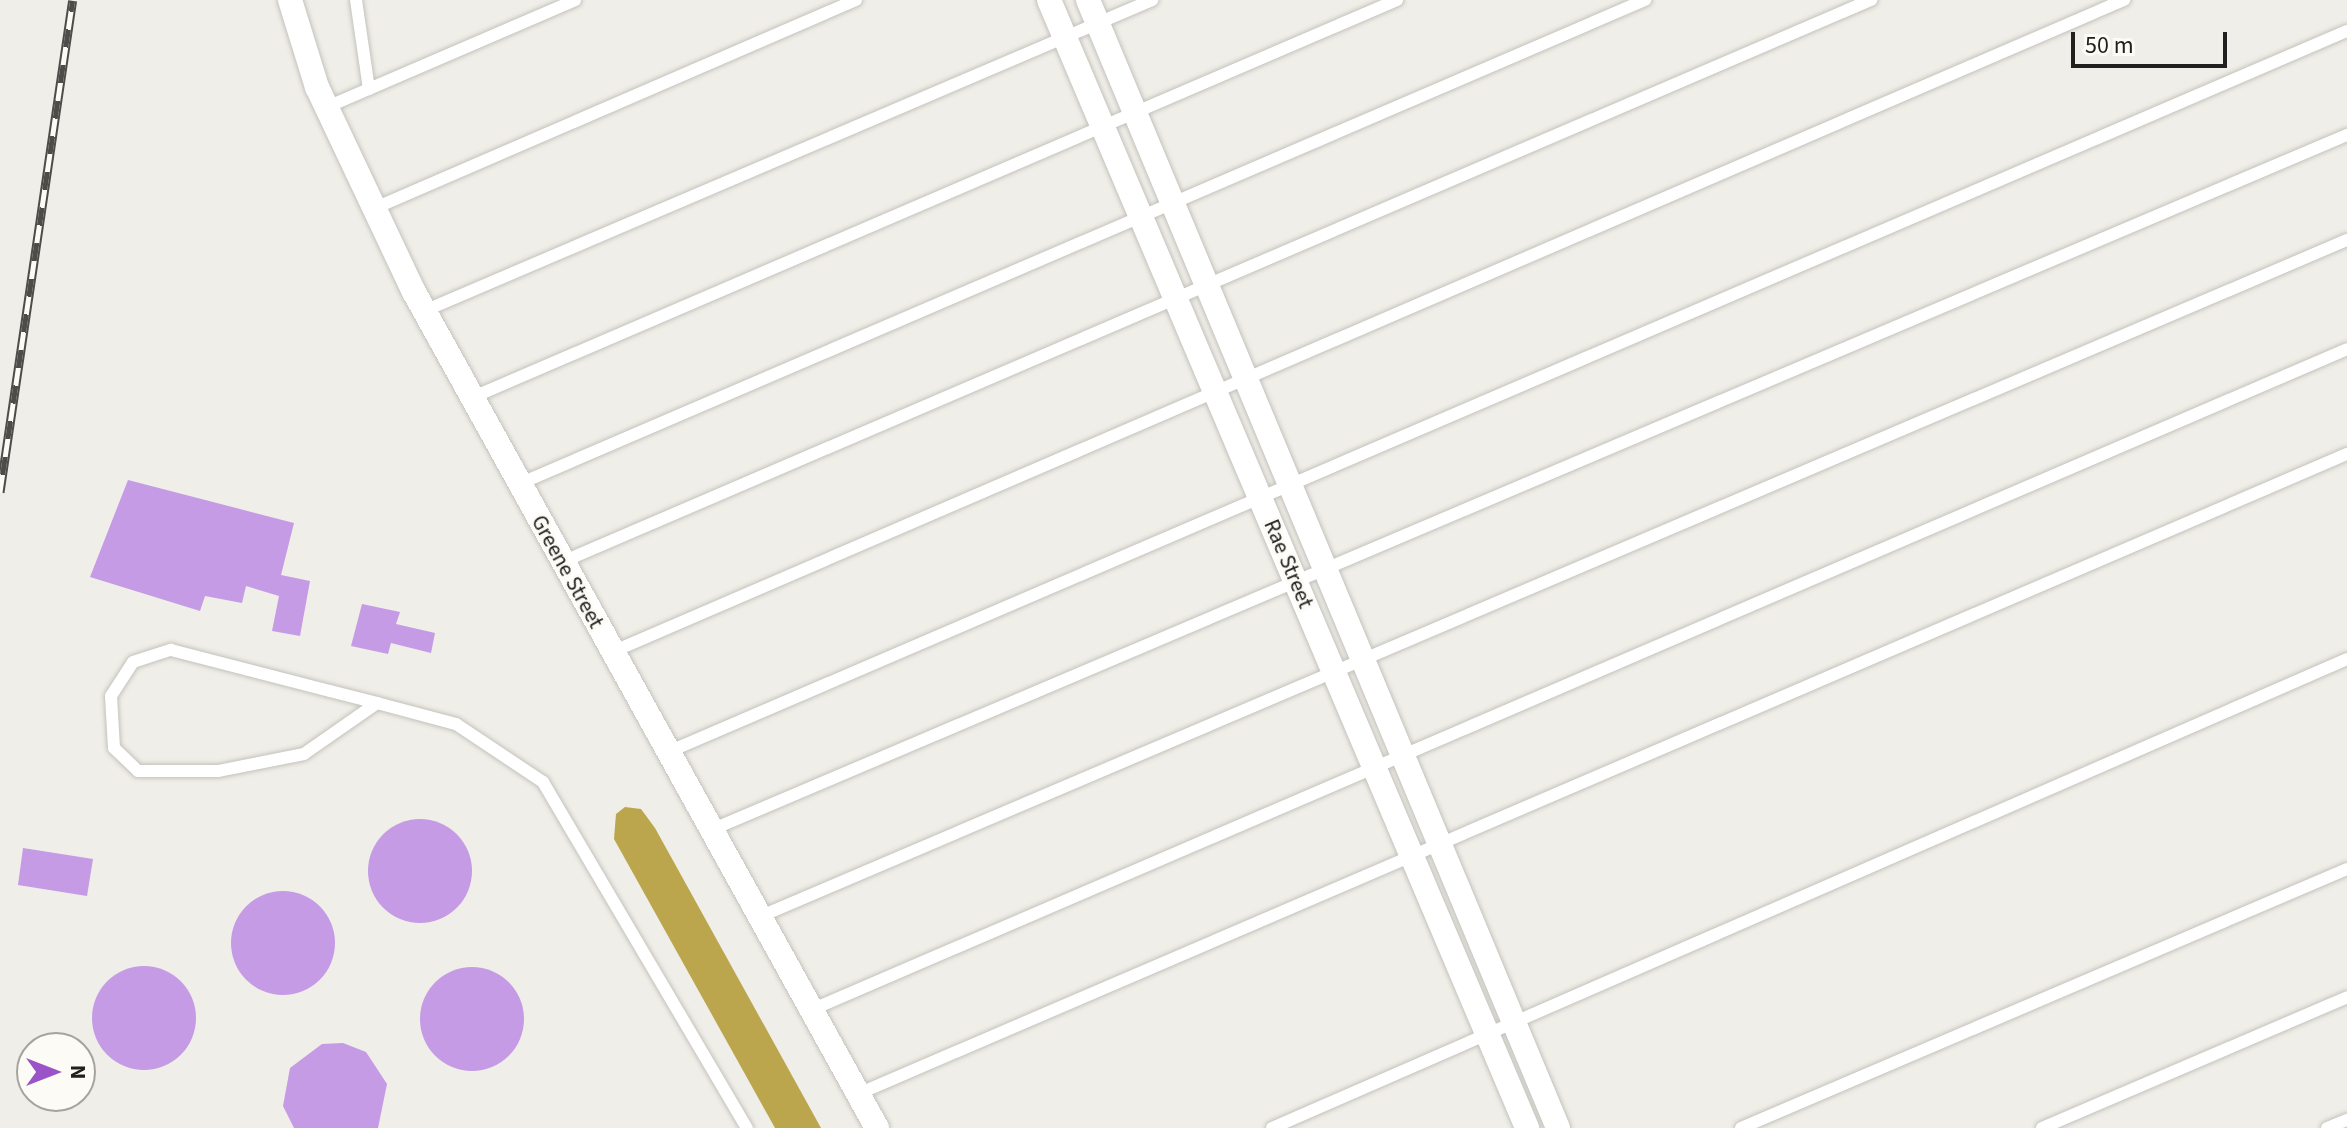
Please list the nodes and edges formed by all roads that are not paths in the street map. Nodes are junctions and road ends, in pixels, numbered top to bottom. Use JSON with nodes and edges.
{"nodes":[{"id":1,"x":290,"y":0,"type":"edge"},
{"id":2,"x":356,"y":0,"type":"edge"},
{"id":3,"x":575,"y":0,"type":"edge"},
{"id":4,"x":856,"y":0,"type":"edge"},
{"id":5,"x":1049,"y":0,"type":"edge"},
{"id":6,"x":1088,"y":0,"type":"edge"},
{"id":7,"x":1152,"y":0,"type":"edge"},
{"id":8,"x":1397,"y":0,"type":"edge"},
{"id":9,"x":1645,"y":0,"type":"edge"},
{"id":10,"x":1871,"y":0,"type":"edge"},
{"id":11,"x":2124,"y":0,"type":"edge"},
{"id":12,"x":1098,"y":23,"type":"junction"},
{"id":13,"x":2347,"y":31,"type":"edge"},
{"id":14,"x":1065,"y":37,"type":"junction"},
{"id":15,"x":369,"y":89,"type":"junction"},
{"id":16,"x":327,"y":107,"type":"junction"},
{"id":17,"x":1132,"y":112,"type":"junction"},
{"id":18,"x":1102,"y":125,"type":"junction"},
{"id":19,"x":2347,"y":135,"type":"edge"},
{"id":20,"x":1170,"y":205,"type":"junction"},
{"id":21,"x":375,"y":208,"type":"junction"},
{"id":22,"x":1141,"y":217,"type":"junction"},
{"id":23,"x":2347,"y":240,"type":"edge"},
{"id":24,"x":1205,"y":284,"type":"junction"},
{"id":25,"x":1175,"y":297,"type":"junction"},
{"id":26,"x":424,"y":311,"type":"junction"},
{"id":27,"x":2347,"y":349,"type":"edge"},
{"id":28,"x":1243,"y":378,"type":"junction"},
{"id":29,"x":1214,"y":391,"type":"junction"},
{"id":30,"x":471,"y":398,"type":"junction"},
{"id":31,"x":2347,"y":454,"type":"edge"},
{"id":32,"x":519,"y":484,"type":"junction"},
{"id":33,"x":1289,"y":486,"type":"junction"},
{"id":34,"x":1260,"y":498,"type":"junction"},
{"id":35,"x":562,"y":562,"type":"junction"},
{"id":36,"x":1326,"y":570,"type":"junction"},
{"id":37,"x":1296,"y":583,"type":"junction"},
{"id":38,"x":612,"y":652,"type":"junction"},
{"id":39,"x":1361,"y":657,"type":"junction"},
{"id":40,"x":2347,"y":659,"type":"edge"},
{"id":41,"x":1332,"y":669,"type":"junction"},
{"id":42,"x":377,"y":703,"type":"junction"},
{"id":43,"x":668,"y":752,"type":"junction"},
{"id":44,"x":1402,"y":754,"type":"junction"},
{"id":45,"x":1374,"y":767,"type":"junction"},
{"id":46,"x":711,"y":830,"type":"junction"},
{"id":47,"x":1440,"y":844,"type":"junction"},
{"id":48,"x":1411,"y":856,"type":"junction"},
{"id":49,"x":2347,"y":869,"type":"edge"},
{"id":50,"x":759,"y":917,"type":"junction"},
{"id":51,"x":2347,"y":997,"type":"edge"},
{"id":52,"x":811,"y":1010,"type":"junction"},
{"id":53,"x":1514,"y":1022,"type":"junction"},
{"id":54,"x":1487,"y":1034,"type":"junction"},
{"id":55,"x":858,"y":1094,"type":"junction"},
{"id":56,"x":2347,"y":1120,"type":"edge"},
{"id":57,"x":747,"y":1128,"type":"edge"},
{"id":58,"x":877,"y":1128,"type":"edge"},
{"id":59,"x":1272,"y":1128,"type":"edge"},
{"id":60,"x":1527,"y":1128,"type":"edge"},
{"id":61,"x":1558,"y":1128,"type":"edge"},
{"id":62,"x":1741,"y":1128,"type":"edge"},
{"id":63,"x":2042,"y":1128,"type":"edge"},
{"id":64,"x":2327,"y":1128,"type":"edge"}],
"edges":[{"from":1,"to":16,"type":"street","name":"Greene Street"},
{"from":2,"to":15,"type":"lane"},
{"from":3,"to":15,"type":"lane"},
{"from":4,"to":21,"type":"lane"},
{"from":5,"to":14,"type":"street","name":"Rae Street"},
{"from":6,"to":12,"type":"street","name":"Rae Street"},
{"from":7,"to":12,"type":"lane"},
{"from":8,"to":17,"type":"lane"},
{"from":9,"to":20,"type":"lane"},
{"from":10,"to":24,"type":"lane"},
{"from":11,"to":28,"type":"lane"},
{"from":12,"to":14,"type":"lane"},
{"from":12,"to":17,"type":"street","name":"Rae Street"},
{"from":13,"to":33,"type":"lane"},
{"from":14,"to":18,"type":"street","name":"Rae Street"},
{"from":14,"to":26,"type":"lane"},
{"from":15,"to":16,"type":"lane"},
{"from":16,"to":21,"type":"street","name":"Greene Street"},
{"from":17,"to":18,"type":"lane"},
{"from":17,"to":20,"type":"street","name":"Rae Street"},
{"from":18,"to":22,"type":"street","name":"Rae Street"},
{"from":18,"to":30,"type":"lane"},
{"from":19,"to":36,"type":"lane"},
{"from":20,"to":22,"type":"lane"},
{"from":20,"to":24,"type":"street","name":"Rae Street"},
{"from":21,"to":26,"type":"street","name":"Greene Street"},
{"from":22,"to":25,"type":"street","name":"Rae Street"},
{"from":22,"to":32,"type":"lane"},
{"from":23,"to":39,"type":"lane"},
{"from":24,"to":25,"type":"lane"},
{"from":24,"to":28,"type":"street","name":"Rae Street"},
{"from":25,"to":29,"type":"street","name":"Rae Street"},
{"from":25,"to":35,"type":"lane"},
{"from":26,"to":30,"type":"street","name":"Greene Street"},
{"from":27,"to":44,"type":"lane"},
{"from":28,"to":29,"type":"lane"},
{"from":28,"to":33,"type":"street","name":"Rae Street"},
{"from":29,"to":34,"type":"street","name":"Rae Street"},
{"from":29,"to":38,"type":"lane"},
{"from":30,"to":32,"type":"street","name":"Greene Street"},
{"from":31,"to":47,"type":"lane"},
{"from":32,"to":35,"type":"street","name":"Greene Street"},
{"from":33,"to":34,"type":"lane"},
{"from":33,"to":36,"type":"street","name":"Rae Street"},
{"from":34,"to":37,"type":"street","name":"Rae Street"},
{"from":34,"to":43,"type":"lane"},
{"from":35,"to":38,"type":"street","name":"Greene Street"},
{"from":36,"to":37,"type":"lane"},
{"from":36,"to":39,"type":"street","name":"Rae Street"},
{"from":37,"to":41,"type":"street","name":"Rae Street"},
{"from":37,"to":46,"type":"lane"},
{"from":38,"to":43,"type":"street","name":"Greene Street"},
{"from":39,"to":41,"type":"lane"},
{"from":39,"to":44,"type":"street","name":"Rae Street"},
{"from":40,"to":53,"type":"lane"},
{"from":41,"to":45,"type":"street","name":"Rae Street"},
{"from":41,"to":50,"type":"lane"},
{"from":42,"to":42,"type":"lane"},
{"from":42,"to":57,"type":"lane"},
{"from":43,"to":46,"type":"street","name":"Greene Street"},
{"from":44,"to":45,"type":"lane"},
{"from":44,"to":47,"type":"street","name":"Rae Street"},
{"from":45,"to":48,"type":"street","name":"Rae Street"},
{"from":45,"to":52,"type":"lane"},
{"from":46,"to":50,"type":"street","name":"Greene Street"},
{"from":47,"to":48,"type":"lane"},
{"from":47,"to":53,"type":"street","name":"Rae Street"},
{"from":48,"to":54,"type":"street","name":"Rae Street"},
{"from":48,"to":55,"type":"lane"},
{"from":49,"to":62,"type":"lane"},
{"from":50,"to":52,"type":"street","name":"Greene Street"},
{"from":51,"to":63,"type":"lane"},
{"from":52,"to":55,"type":"street","name":"Greene Street"},
{"from":53,"to":54,"type":"lane"},
{"from":53,"to":61,"type":"street","name":"Rae Street"},
{"from":54,"to":59,"type":"lane"},
{"from":54,"to":60,"type":"street","name":"Rae Street"},
{"from":55,"to":58,"type":"street","name":"Greene Street"},
{"from":56,"to":64,"type":"lane"}]}
